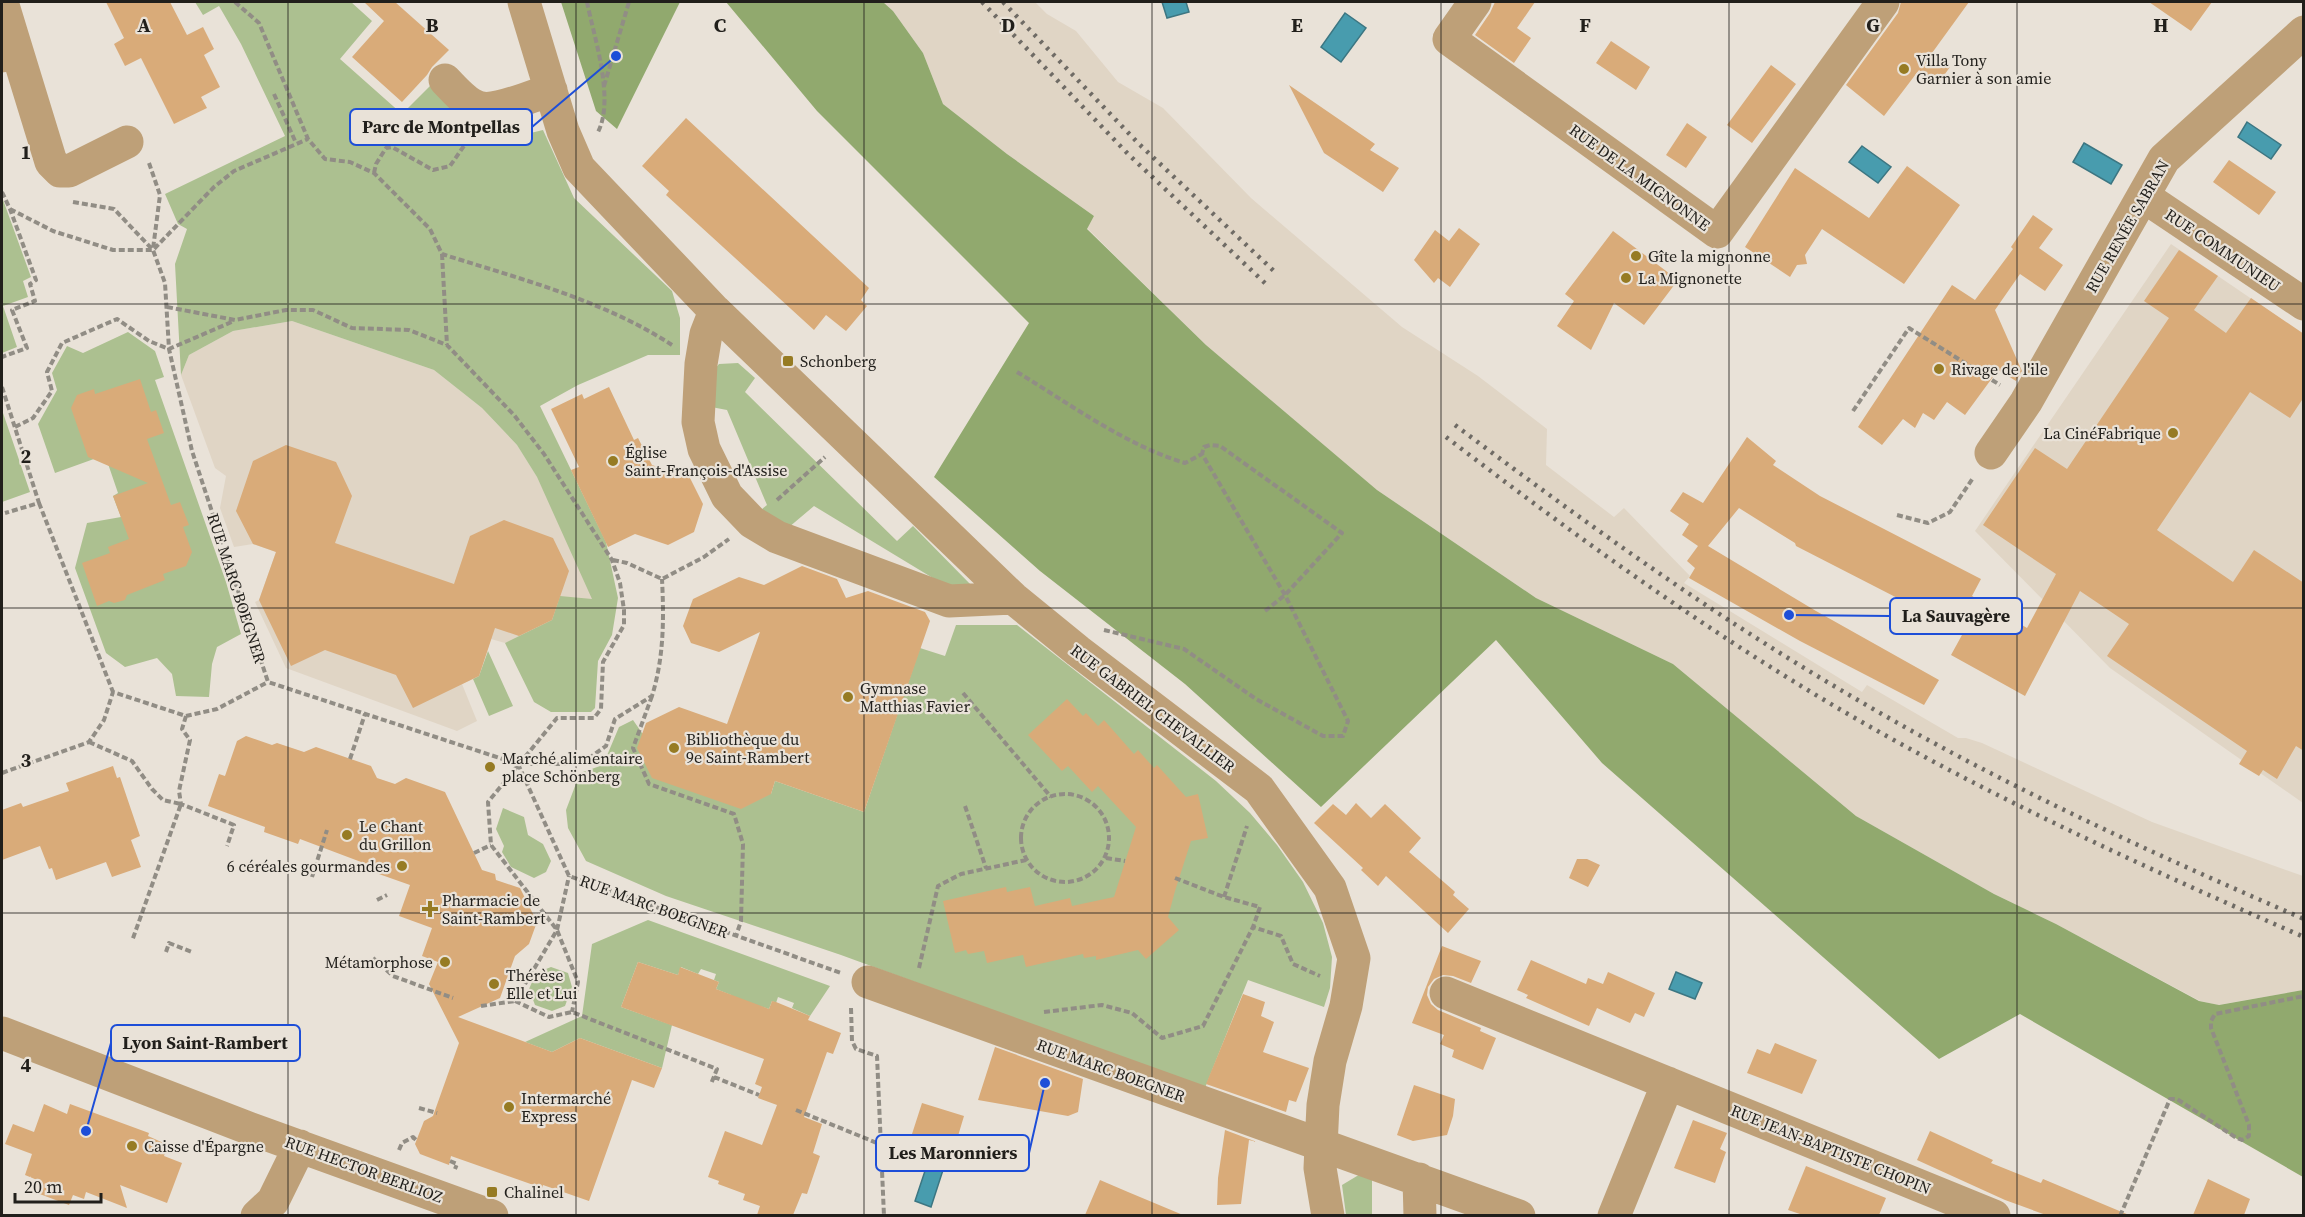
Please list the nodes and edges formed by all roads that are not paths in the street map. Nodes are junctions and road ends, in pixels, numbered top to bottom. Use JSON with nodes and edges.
{"nodes":[{"id":1,"x":2,"y":2,"type":"edge"},
{"id":2,"x":524,"y":2,"type":"edge"},
{"id":3,"x":1475,"y":2,"type":"edge"},
{"id":4,"x":1883,"y":2,"type":"edge"},
{"id":5,"x":2304,"y":32,"type":"edge"},
{"id":6,"x":7,"y":47,"type":"edge"},
{"id":7,"x":445,"y":80,"type":"dead end"},
{"id":8,"x":551,"y":90,"type":"junction"},
{"id":9,"x":136,"y":148,"type":"road end"},
{"id":10,"x":2143,"y":196,"type":"junction"},
{"id":11,"x":2304,"y":304,"type":"edge"},
{"id":12,"x":715,"y":311,"type":"junction"},
{"id":13,"x":1991,"y":453,"type":"road end"},
{"id":14,"x":1013,"y":598,"type":"junction"},
{"id":15,"x":861,"y":980,"type":"road end"},
{"id":16,"x":1446,"y":993,"type":"dead end"},
{"id":17,"x":2,"y":1033,"type":"edge"},
{"id":18,"x":1668,"y":1083,"type":"junction"},
{"id":19,"x":300,"y":1146,"type":"junction"},
{"id":20,"x":1321,"y":1146,"type":"junction"},
{"id":21,"x":1419,"y":1179,"type":"junction"},
{"id":22,"x":257,"y":1215,"type":"edge"},
{"id":23,"x":492,"y":1215,"type":"edge"},
{"id":24,"x":1328,"y":1215,"type":"edge"},
{"id":25,"x":1420,"y":1215,"type":"edge"},
{"id":26,"x":1519,"y":1215,"type":"edge"},
{"id":27,"x":1614,"y":1215,"type":"edge"},
{"id":28,"x":1994,"y":1215,"type":"edge"}],
"edges":[{"from":1,"to":6,"type":"street"},
{"from":2,"to":8,"type":"street","name":"RUE GABRIEL CHEVALLIER"},
{"from":3,"to":4,"type":"street","name":"RUE DE LA MIGNONNE"},
{"from":5,"to":10,"type":"street","name":"RUE RENÉE SABRAN"},
{"from":6,"to":9,"type":"street"},
{"from":7,"to":8,"type":"street"},
{"from":8,"to":12,"type":"street","name":"RUE GABRIEL CHEVALLIER"},
{"from":10,"to":11,"type":"street","name":"RUE COMMUNIEU"},
{"from":10,"to":13,"type":"street","name":"RUE RENÉE SABRAN"},
{"from":12,"to":14,"type":"street","name":"RUE GABRIEL CHEVALLIER"},
{"from":12,"to":14,"type":"street"},
{"from":14,"to":20,"type":"street","name":"RUE GABRIEL CHEVALLIER"},
{"from":15,"to":20,"type":"street","name":"RUE MARC BOEGNER"},
{"from":16,"to":18,"type":"street","name":"RUE JEAN-BAPTISTE CHOPIN"},
{"from":17,"to":19,"type":"street","name":"RUE HECTOR BERLIOZ"},
{"from":18,"to":27,"type":"street"},
{"from":18,"to":28,"type":"street","name":"RUE JEAN-BAPTISTE CHOPIN"},
{"from":19,"to":22,"type":"street"},
{"from":19,"to":23,"type":"street","name":"RUE HECTOR BERLIOZ"},
{"from":20,"to":21,"type":"street","name":"RUE MARC BOEGNER"},
{"from":20,"to":24,"type":"street","name":"RUE GABRIEL CHEVALLIER"},
{"from":21,"to":25,"type":"street"},
{"from":21,"to":26,"type":"street","name":"RUE MARC BOEGNER"}]}
